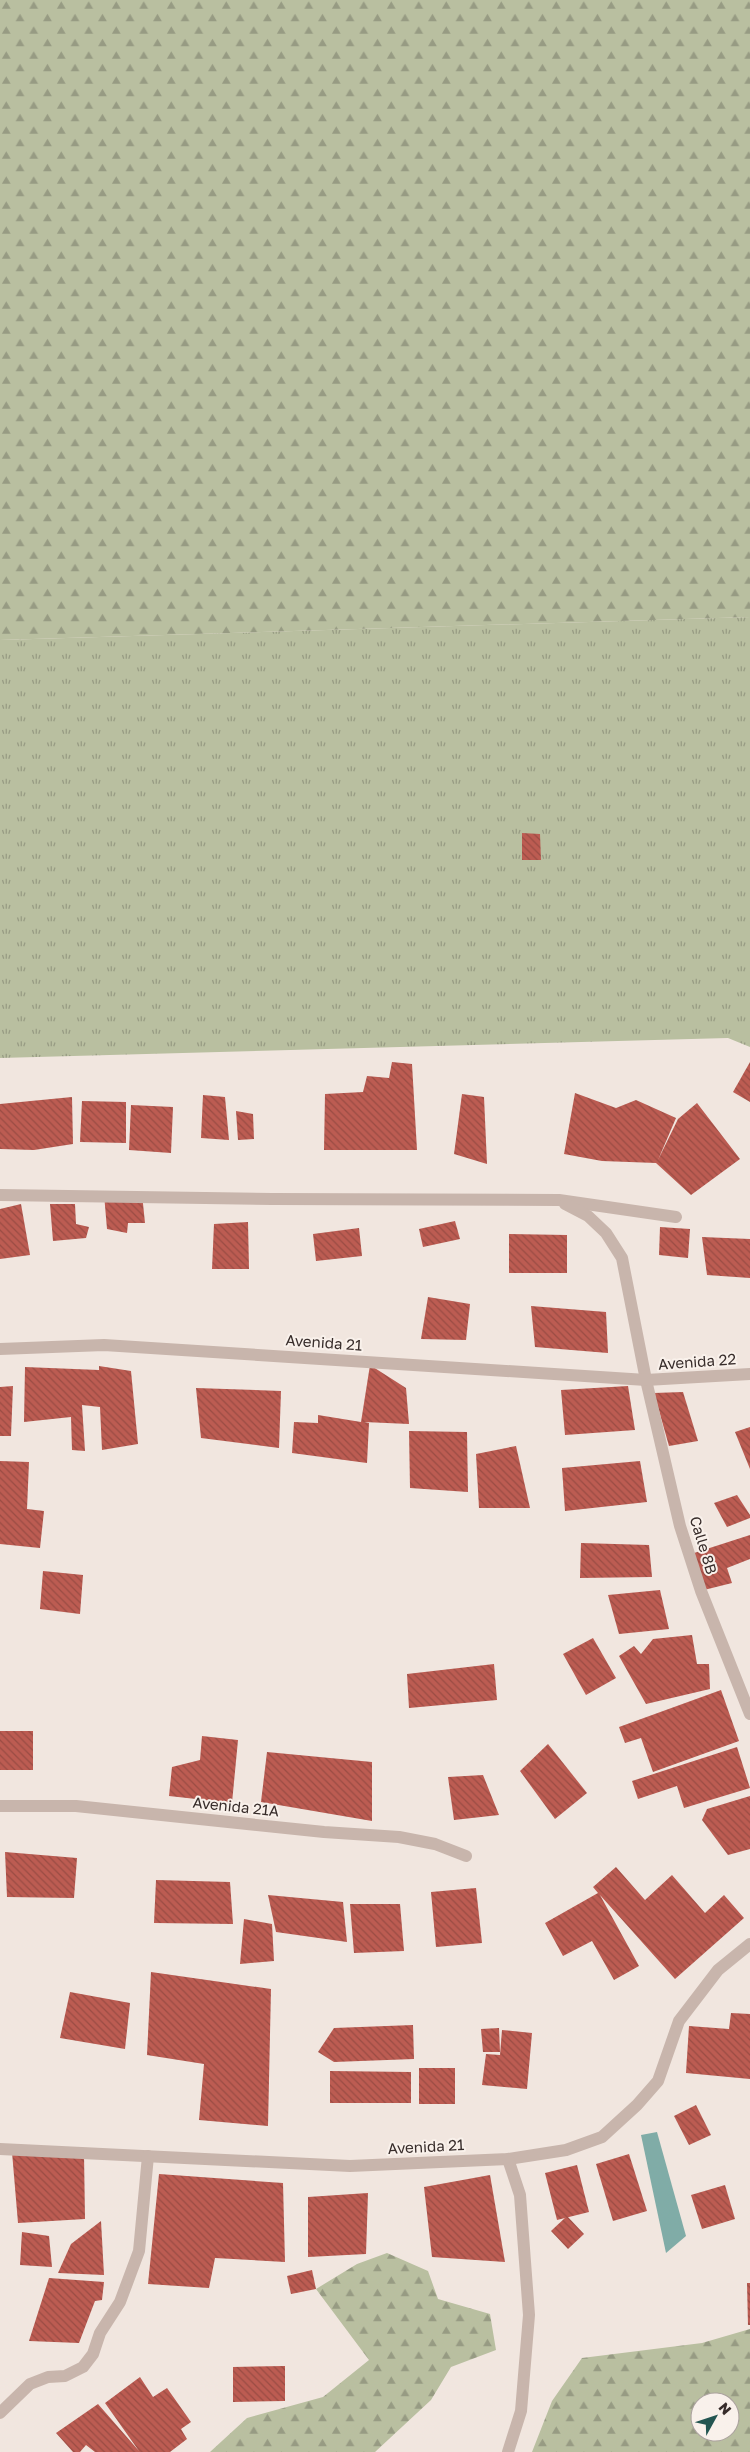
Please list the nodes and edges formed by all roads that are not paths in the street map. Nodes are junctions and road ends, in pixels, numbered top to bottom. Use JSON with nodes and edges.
{"nodes":[{"id":1,"x":0,"y":1195,"type":"edge"},
{"id":2,"x":559,"y":1200,"type":"junction"},
{"id":3,"x":676,"y":1216,"type":"dead end"},
{"id":4,"x":0,"y":1349,"type":"edge"},
{"id":5,"x":750,"y":1374,"type":"edge"},
{"id":6,"x":646,"y":1380,"type":"junction"},
{"id":7,"x":750,"y":1714,"type":"edge"},
{"id":8,"x":0,"y":1806,"type":"edge"},
{"id":9,"x":466,"y":1856,"type":"dead end"},
{"id":10,"x":750,"y":1944,"type":"edge"},
{"id":11,"x":0,"y":2149,"type":"edge"},
{"id":12,"x":148,"y":2156,"type":"junction"},
{"id":13,"x":508,"y":2158,"type":"junction"},
{"id":14,"x":0,"y":2413,"type":"edge"},
{"id":15,"x":508,"y":2452,"type":"edge"}],
"edges":[{"from":1,"to":2,"type":"street"},
{"from":2,"to":3,"type":"street"},
{"from":2,"to":6,"type":"street","name":"Calle 8B"},
{"from":4,"to":6,"type":"street","name":"Avenida 21"},
{"from":5,"to":6,"type":"street","name":"Avenida 22"},
{"from":6,"to":7,"type":"street","name":"Calle 8B"},
{"from":8,"to":9,"type":"street","name":"Avenida 21A"},
{"from":10,"to":13,"type":"street","name":"Avenida 21"},
{"from":11,"to":12,"type":"street","name":"Avenida 21"},
{"from":12,"to":13,"type":"street","name":"Avenida 21"},
{"from":12,"to":14,"type":"street"},
{"from":13,"to":15,"type":"street"}]}
